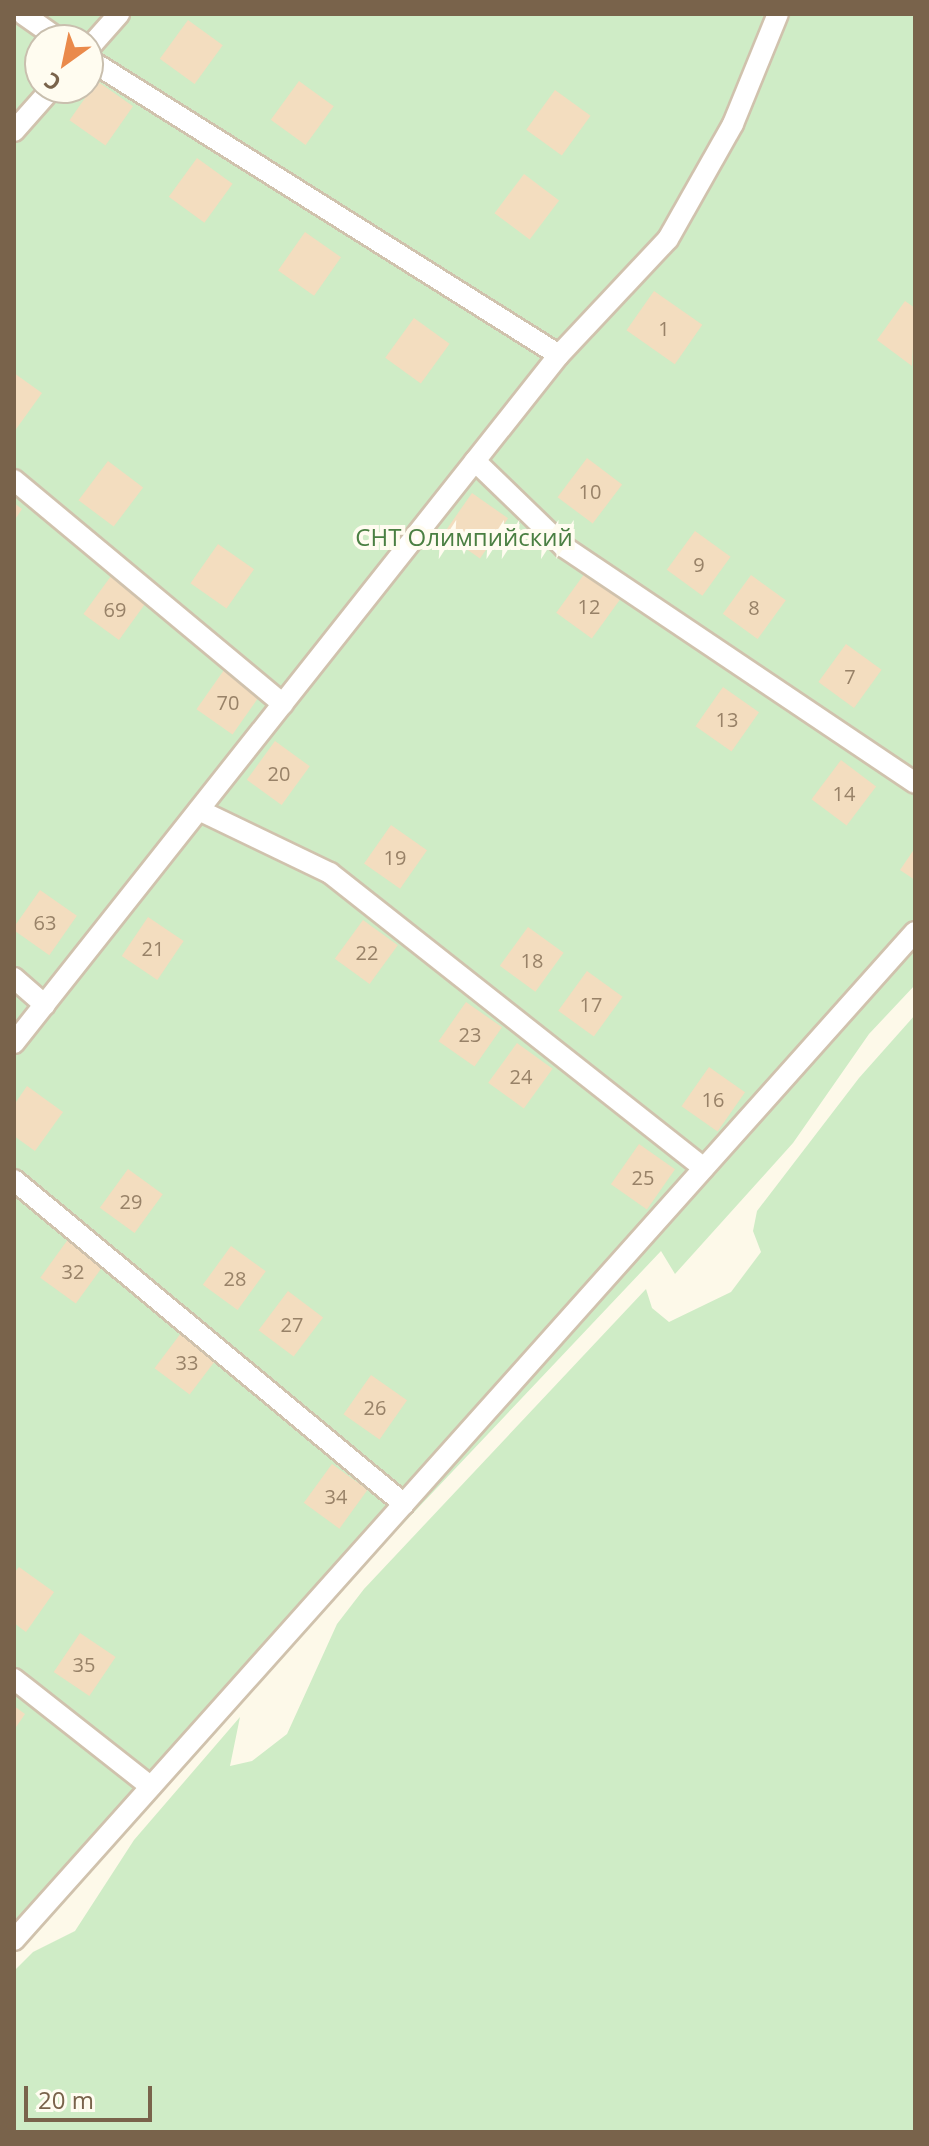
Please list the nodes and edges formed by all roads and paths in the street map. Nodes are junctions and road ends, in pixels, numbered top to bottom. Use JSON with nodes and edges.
{"nodes":[{"id":1,"x":119,"y":14,"type":"edge"},
{"id":2,"x":778,"y":14,"type":"edge"},
{"id":3,"x":104,"y":31,"type":"edge"},
{"id":4,"x":104,"y":69,"type":"edge"},
{"id":5,"x":38,"y":104,"type":"edge"},
{"id":6,"x":14,"y":131,"type":"edge"},
{"id":7,"x":559,"y":355,"type":"junction"},
{"id":8,"x":475,"y":461,"type":"junction"},
{"id":9,"x":14,"y":480,"type":"edge"},
{"id":10,"x":283,"y":704,"type":"junction"},
{"id":11,"x":915,"y":783,"type":"edge"},
{"id":12,"x":199,"y":810,"type":"junction"},
{"id":13,"x":915,"y":932,"type":"edge"},
{"id":14,"x":14,"y":978,"type":"edge"},
{"id":15,"x":45,"y":1005,"type":"junction"},
{"id":16,"x":14,"y":1043,"type":"edge"},
{"id":17,"x":704,"y":1168,"type":"junction"},
{"id":18,"x":14,"y":1180,"type":"edge"},
{"id":19,"x":404,"y":1504,"type":"junction"},
{"id":20,"x":14,"y":1679,"type":"edge"},
{"id":21,"x":151,"y":1787,"type":"junction"},
{"id":22,"x":14,"y":1940,"type":"edge"}],
"edges":[{"from":1,"to":3,"type":"lane"},
{"from":2,"to":7,"type":"lane"},
{"from":4,"to":7,"type":"lane"},
{"from":5,"to":6,"type":"lane"},
{"from":7,"to":8,"type":"lane"},
{"from":8,"to":10,"type":"lane"},
{"from":8,"to":11,"type":"lane"},
{"from":9,"to":10,"type":"lane"},
{"from":10,"to":12,"type":"lane"},
{"from":12,"to":15,"type":"lane"},
{"from":12,"to":17,"type":"lane"},
{"from":13,"to":17,"type":"lane"},
{"from":14,"to":15,"type":"lane"},
{"from":15,"to":16,"type":"lane"},
{"from":17,"to":19,"type":"lane"},
{"from":18,"to":19,"type":"lane"},
{"from":19,"to":21,"type":"lane"},
{"from":20,"to":21,"type":"lane"},
{"from":21,"to":22,"type":"lane"}]}
